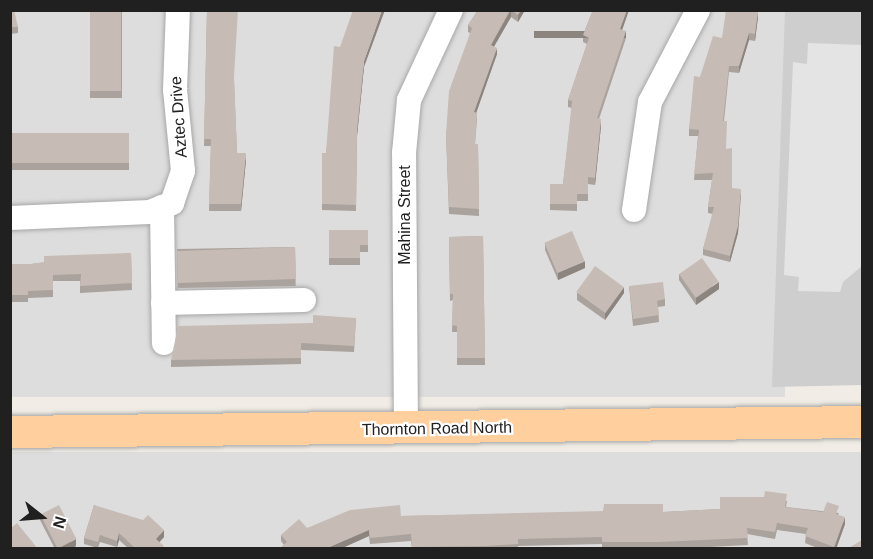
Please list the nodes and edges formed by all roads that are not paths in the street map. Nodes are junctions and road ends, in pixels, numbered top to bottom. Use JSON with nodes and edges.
{"nodes":[{"id":1,"x":178,"y":10,"type":"edge"},
{"id":2,"x":451,"y":10,"type":"edge"},
{"id":3,"x":698,"y":10,"type":"edge"},
{"id":4,"x":162,"y":207,"type":"junction"},
{"id":5,"x":634,"y":210,"type":"dead end"},
{"id":6,"x":10,"y":218,"type":"edge"},
{"id":7,"x":304,"y":300,"type":"dead end"},
{"id":8,"x":163,"y":303,"type":"junction"},
{"id":9,"x":164,"y":343,"type":"dead end"},
{"id":10,"x":862,"y":422,"type":"edge"},
{"id":11,"x":406,"y":429,"type":"junction"},
{"id":12,"x":10,"y":432,"type":"edge"}],
"edges":[{"from":1,"to":4,"type":"street","name":"Aztec Drive"},
{"from":2,"to":11,"type":"street","name":"Mahina Street"},
{"from":3,"to":5,"type":"street"},
{"from":4,"to":6,"type":"street"},
{"from":4,"to":8,"type":"street"},
{"from":7,"to":8,"type":"street"},
{"from":8,"to":9,"type":"street"},
{"from":10,"to":11,"type":"main road","name":"Thornton Road North"},
{"from":11,"to":12,"type":"main road","name":"Thornton Road North"}]}
